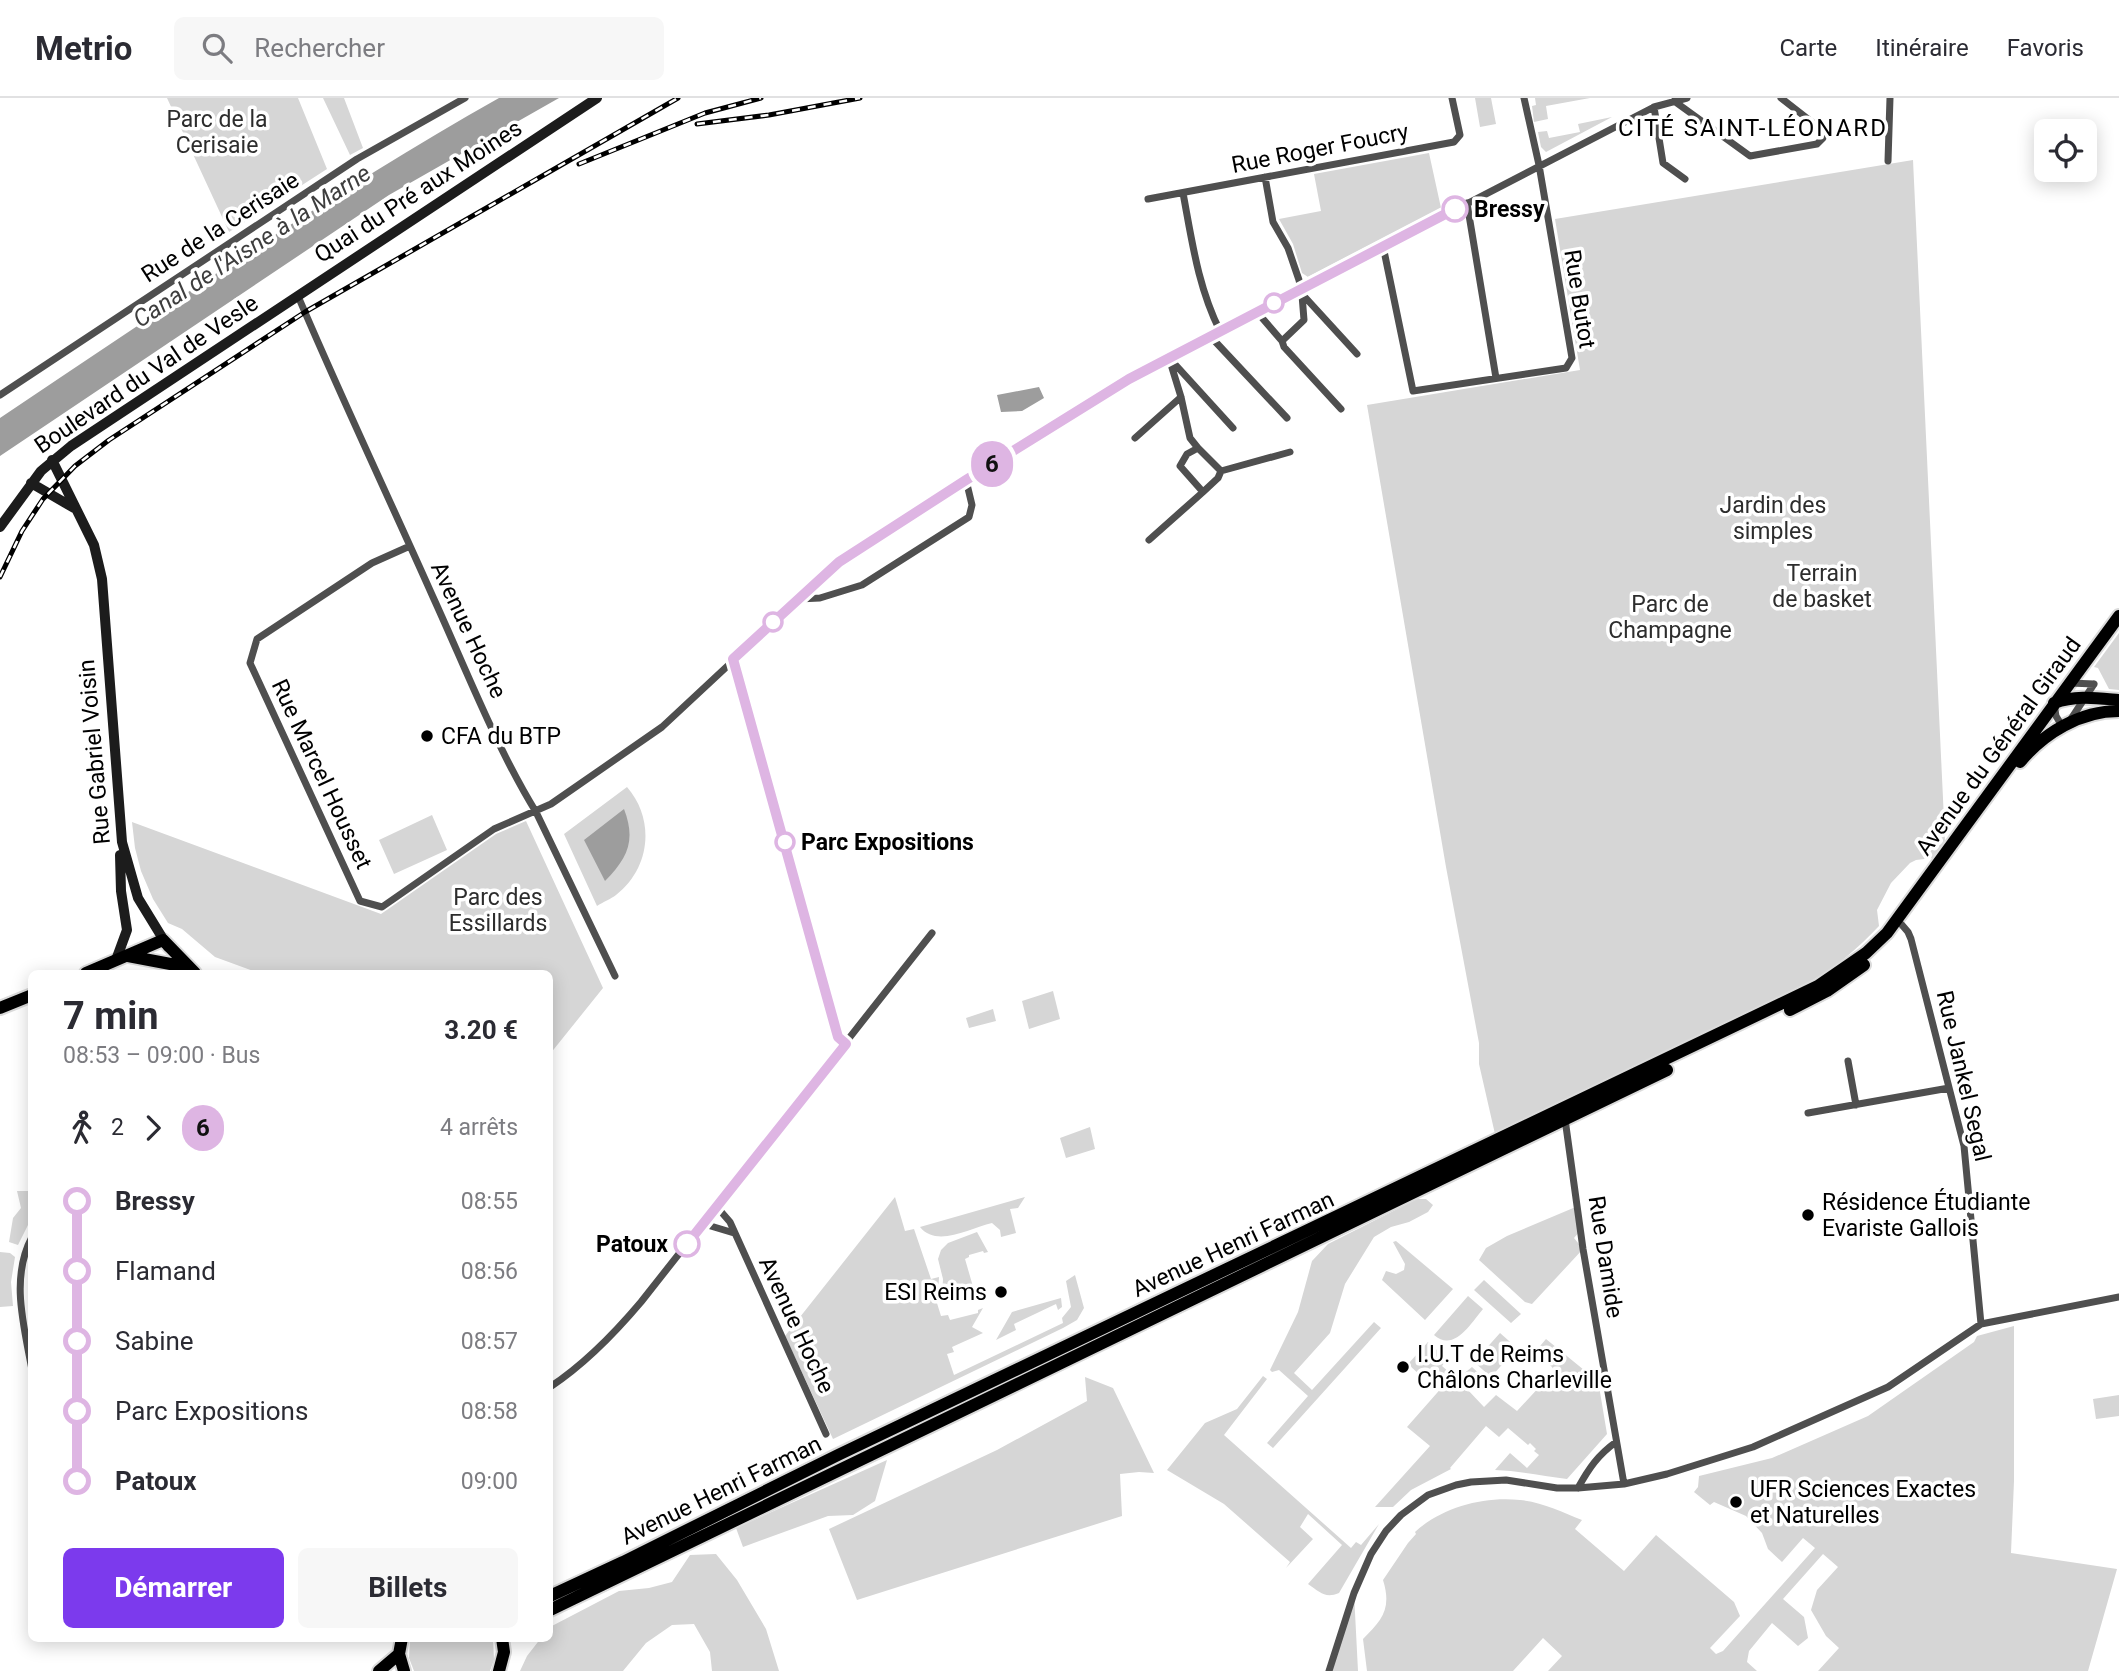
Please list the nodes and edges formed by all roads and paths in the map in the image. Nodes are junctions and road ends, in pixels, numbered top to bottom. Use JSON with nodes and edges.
{"nodes":[{"id":1,"x":465,"y":98,"type":"edge"},
{"id":2,"x":597,"y":98,"type":"edge"},
{"id":3,"x":1452,"y":98,"type":"edge"},
{"id":4,"x":1524,"y":98,"type":"edge"},
{"id":5,"x":1686,"y":98,"type":"edge"},
{"id":6,"x":1780,"y":98,"type":"edge"},
{"id":7,"x":1890,"y":98,"type":"edge"},
{"id":8,"x":1674,"y":101,"type":"junction"},
{"id":9,"x":1654,"y":107,"type":"junction"},
{"id":10,"x":1888,"y":161,"type":"dead end"},
{"id":11,"x":1539,"y":165,"type":"junction"},
{"id":12,"x":1265,"y":177,"type":"junction"},
{"id":13,"x":1685,"y":179,"type":"dead end"},
{"id":14,"x":1183,"y":193,"type":"junction"},
{"id":15,"x":1148,"y":199,"type":"dead end"},
{"id":16,"x":1467,"y":203,"type":"junction"},
{"id":17,"x":1383,"y":246,"type":"junction"},
{"id":18,"x":1302,"y":292,"type":"junction"},
{"id":19,"x":298,"y":296,"type":"junction"},
{"id":20,"x":1257,"y":312,"type":"junction"},
{"id":21,"x":1220,"y":331,"type":"junction"},
{"id":22,"x":1210,"y":336,"type":"junction"},
{"id":23,"x":1282,"y":341,"type":"junction"},
{"id":24,"x":1357,"y":354,"type":"dead end"},
{"id":25,"x":1169,"y":358,"type":"junction"},
{"id":26,"x":1496,"y":377,"type":"junction"},
{"id":27,"x":0,"y":395,"type":"edge"},
{"id":28,"x":1181,"y":397,"type":"junction"},
{"id":29,"x":1341,"y":409,"type":"dead end"},
{"id":30,"x":1287,"y":418,"type":"dead end"},
{"id":31,"x":1233,"y":428,"type":"dead end"},
{"id":32,"x":1135,"y":438,"type":"dead end"},
{"id":33,"x":1198,"y":448,"type":"junction"},
{"id":34,"x":1290,"y":452,"type":"dead end"},
{"id":35,"x":52,"y":460,"type":"junction"},
{"id":36,"x":1220,"y":471,"type":"junction"},
{"id":37,"x":966,"y":480,"type":"junction"},
{"id":38,"x":31,"y":483,"type":"junction"},
{"id":39,"x":1203,"y":492,"type":"junction"},
{"id":40,"x":76,"y":509,"type":"junction"},
{"id":41,"x":0,"y":527,"type":"edge"},
{"id":42,"x":1149,"y":540,"type":"dead end"},
{"id":43,"x":410,"y":546,"type":"junction"},
{"id":44,"x":798,"y":599,"type":"junction"},
{"id":45,"x":2119,"y":616,"type":"edge"},
{"id":46,"x":733,"y":659,"type":"junction"},
{"id":47,"x":2070,"y":683,"type":"junction"},
{"id":48,"x":2085,"y":697,"type":"junction"},
{"id":49,"x":2119,"y":700,"type":"edge"},
{"id":50,"x":2054,"y":703,"type":"junction"},
{"id":51,"x":2119,"y":711,"type":"edge"},
{"id":52,"x":2065,"y":725,"type":"junction"},
{"id":53,"x":536,"y":812,"type":"junction"},
{"id":54,"x":119,"y":821,"type":"junction"},
{"id":55,"x":1912,"y":900,"type":"joint"},
{"id":56,"x":1902,"y":925,"type":"junction"},
{"id":57,"x":932,"y":933,"type":"dead end"},
{"id":58,"x":1892,"y":937,"type":"joint"},
{"id":59,"x":163,"y":940,"type":"junction"},
{"id":60,"x":122,"y":958,"type":"junction"},
{"id":61,"x":93,"y":970,"type":"edge"},
{"id":62,"x":184,"y":970,"type":"edge"},
{"id":63,"x":192,"y":970,"type":"edge"},
{"id":64,"x":615,"y":976,"type":"dead end"},
{"id":65,"x":28,"y":997,"type":"edge"},
{"id":66,"x":0,"y":1008,"type":"edge"},
{"id":67,"x":846,"y":1044,"type":"junction"},
{"id":68,"x":1848,"y":1061,"type":"dead end"},
{"id":69,"x":1949,"y":1088,"type":"junction"},
{"id":70,"x":1856,"y":1105,"type":"junction"},
{"id":71,"x":1808,"y":1113,"type":"dead end"},
{"id":72,"x":1564,"y":1119,"type":"junction"},
{"id":73,"x":717,"y":1207,"type":"junction"},
{"id":74,"x":704,"y":1224,"type":"junction"},
{"id":75,"x":734,"y":1233,"type":"junction"},
{"id":76,"x":28,"y":1244,"type":"edge"},
{"id":77,"x":2119,"y":1297,"type":"edge"},
{"id":78,"x":1982,"y":1324,"type":"junction"},
{"id":79,"x":28,"y":1348,"type":"edge"},
{"id":80,"x":553,"y":1385,"type":"edge"},
{"id":81,"x":826,"y":1434,"type":"dead end"},
{"id":82,"x":1616,"y":1442,"type":"junction"},
{"id":83,"x":1624,"y":1484,"type":"junction"},
{"id":84,"x":1578,"y":1488,"type":"junction"},
{"id":85,"x":553,"y":1594,"type":"edge"},
{"id":86,"x":553,"y":1609,"type":"edge"},
{"id":87,"x":401,"y":1642,"type":"edge"},
{"id":88,"x":502,"y":1642,"type":"edge"},
{"id":89,"x":510,"y":1642,"type":"edge"},
{"id":90,"x":503,"y":1652,"type":"junction"},
{"id":91,"x":399,"y":1654,"type":"junction"},
{"id":92,"x":379,"y":1671,"type":"edge"},
{"id":93,"x":404,"y":1671,"type":"edge"},
{"id":94,"x":499,"y":1671,"type":"edge"},
{"id":95,"x":1329,"y":1671,"type":"edge"}],
"edges":[{"from":1,"to":27,"type":"street","name":"Rue de la Cerisaie"},
{"from":2,"to":19,"type":"street","name":"Quai du Pré aux Moines"},
{"from":3,"to":12,"type":"street","name":"Rue Roger Foucry"},
{"from":4,"to":11,"type":"street"},
{"from":5,"to":8,"type":"street"},
{"from":6,"to":8,"type":"street"},
{"from":7,"to":10,"type":"street"},
{"from":8,"to":9,"type":"street"},
{"from":9,"to":11,"type":"street"},
{"from":9,"to":13,"type":"street"},
{"from":11,"to":16,"type":"street"},
{"from":11,"to":26,"type":"street","name":"Rue Butot"},
{"from":12,"to":14,"type":"street","name":"Rue Roger Foucry"},
{"from":12,"to":18,"type":"street"},
{"from":14,"to":15,"type":"street","name":"Rue Roger Foucry"},
{"from":14,"to":21,"type":"street"},
{"from":16,"to":17,"type":"street"},
{"from":16,"to":26,"type":"street"},
{"from":17,"to":18,"type":"street"},
{"from":17,"to":26,"type":"street"},
{"from":18,"to":20,"type":"street"},
{"from":18,"to":23,"type":"street"},
{"from":18,"to":24,"type":"street"},
{"from":19,"to":35,"type":"street","name":"Boulevard du Val de Vesle"},
{"from":19,"to":43,"type":"street","name":"Avenue Hoche"},
{"from":20,"to":21,"type":"street"},
{"from":20,"to":23,"type":"street"},
{"from":21,"to":22,"type":"street"},
{"from":22,"to":25,"type":"street"},
{"from":22,"to":30,"type":"street"},
{"from":23,"to":29,"type":"street"},
{"from":25,"to":28,"type":"street"},
{"from":25,"to":31,"type":"street"},
{"from":25,"to":37,"type":"street"},
{"from":28,"to":32,"type":"street"},
{"from":28,"to":33,"type":"street"},
{"from":33,"to":36,"type":"street"},
{"from":33,"to":39,"type":"street"},
{"from":34,"to":36,"type":"street"},
{"from":35,"to":38,"type":"street","name":"Boulevard du Val de Vesle"},
{"from":35,"to":40,"type":"street","name":"Rue Gabriel Voisin"},
{"from":36,"to":39,"type":"street"},
{"from":37,"to":44,"type":"street"},
{"from":37,"to":44,"type":"street"},
{"from":38,"to":40,"type":"street"},
{"from":38,"to":41,"type":"street","name":"Boulevard du Val de Vesle"},
{"from":39,"to":42,"type":"street"},
{"from":40,"to":54,"type":"street","name":"Rue Gabriel Voisin"},
{"from":43,"to":53,"type":"street","name":"Avenue Hoche"},
{"from":43,"to":53,"type":"street","name":"Rue Marcel Housset"},
{"from":44,"to":46,"type":"street"},
{"from":45,"to":47,"type":"main road","name":"Avenue du Général Giraud"},
{"from":46,"to":53,"type":"street"},
{"from":46,"to":67,"type":"street"},
{"from":47,"to":48,"type":"street"},
{"from":47,"to":50,"type":"main road","name":"Avenue du Général Giraud"},
{"from":48,"to":49,"type":"main road"},
{"from":48,"to":50,"type":"main road"},
{"from":48,"to":52,"type":"street"},
{"from":50,"to":52,"type":"street"},
{"from":50,"to":55,"type":"main road","name":"Avenue du Général Giraud"},
{"from":51,"to":52,"type":"main road"},
{"from":52,"to":56,"type":"main road","name":"Avenue du Général Giraud"},
{"from":53,"to":64,"type":"street","name":"Avenue Hoche"},
{"from":54,"to":59,"type":"street","name":"Rue Gabriel Voisin"},
{"from":54,"to":60,"type":"street"},
{"from":55,"to":85,"type":"main road","name":"Avenue Henri Farman"},
{"from":56,"to":58,"type":"main road","name":"Avenue du Général Giraud"},
{"from":56,"to":69,"type":"street","name":"Rue Jankel Segal"},
{"from":57,"to":67,"type":"street"},
{"from":58,"to":72,"type":"main road","name":"Avenue Henri Farman"},
{"from":59,"to":60,"type":"main road"},
{"from":59,"to":62,"type":"street"},
{"from":59,"to":63,"type":"main road","name":"Rue Gabriel Voisin"},
{"from":60,"to":61,"type":"main road"},
{"from":60,"to":62,"type":"main road"},
{"from":65,"to":66,"type":"main road"},
{"from":67,"to":73,"type":"street"},
{"from":68,"to":70,"type":"street"},
{"from":69,"to":70,"type":"street"},
{"from":69,"to":78,"type":"street","name":"Rue Jankel Segal"},
{"from":70,"to":71,"type":"street"},
{"from":72,"to":82,"type":"street","name":"Rue Damide"},
{"from":72,"to":86,"type":"main road","name":"Avenue Henri Farman"},
{"from":73,"to":74,"type":"street"},
{"from":73,"to":75,"type":"street","name":"Avenue Hoche"},
{"from":74,"to":75,"type":"street"},
{"from":74,"to":80,"type":"street"},
{"from":75,"to":81,"type":"street","name":"Avenue Hoche"},
{"from":76,"to":79,"type":"street"},
{"from":77,"to":78,"type":"street"},
{"from":78,"to":83,"type":"street"},
{"from":82,"to":83,"type":"street","name":"Rue Damide"},
{"from":82,"to":84,"type":"street"},
{"from":83,"to":84,"type":"street"},
{"from":84,"to":95,"type":"street"},
{"from":87,"to":91,"type":"main road"},
{"from":88,"to":90,"type":"main road"},
{"from":89,"to":90,"type":"main road"},
{"from":90,"to":94,"type":"main road"},
{"from":91,"to":92,"type":"main road"},
{"from":91,"to":93,"type":"main road"}]}
